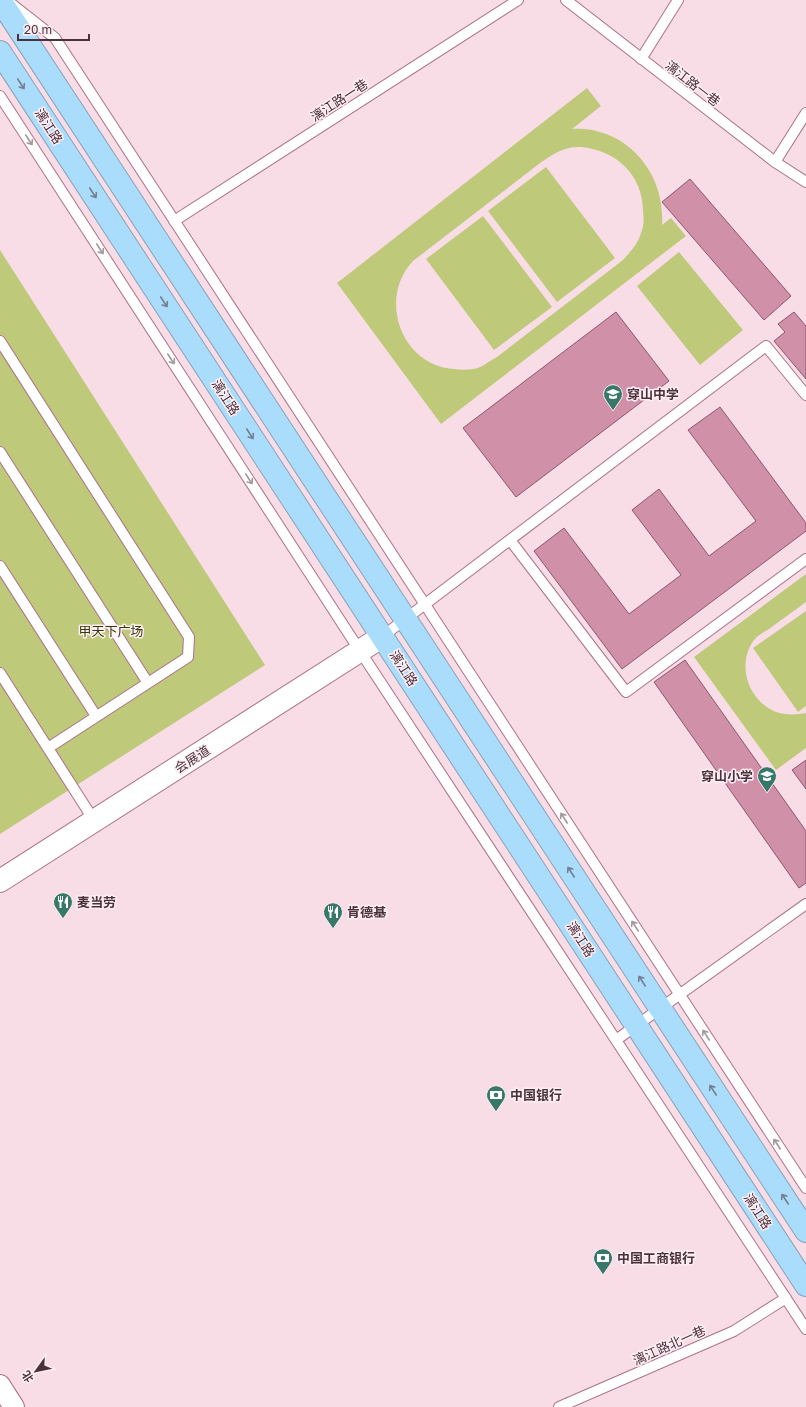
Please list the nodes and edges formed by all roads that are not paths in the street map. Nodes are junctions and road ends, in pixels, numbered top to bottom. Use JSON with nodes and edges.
{"nodes":[{"id":1,"x":0,"y":0,"type":"edge"},
{"id":2,"x":7,"y":0,"type":"edge"},
{"id":3,"x":518,"y":0,"type":"edge"},
{"id":4,"x":566,"y":0,"type":"edge"},
{"id":5,"x":678,"y":0,"type":"edge"},
{"id":6,"x":0,"y":52,"type":"edge"},
{"id":7,"x":641,"y":59,"type":"junction"},
{"id":8,"x":0,"y":96,"type":"edge"},
{"id":9,"x":806,"y":113,"type":"edge"},
{"id":10,"x":775,"y":162,"type":"junction"},
{"id":11,"x":806,"y":182,"type":"edge"},
{"id":12,"x":174,"y":221,"type":"junction"},
{"id":13,"x":0,"y":341,"type":"edge"},
{"id":14,"x":806,"y":395,"type":"edge"},
{"id":15,"x":0,"y":452,"type":"edge"},
{"id":16,"x":510,"y":540,"type":"junction"},
{"id":17,"x":806,"y":559,"type":"edge"},
{"id":18,"x":0,"y":566,"type":"edge"},
{"id":19,"x":425,"y":605,"type":"junction"},
{"id":20,"x":406,"y":619,"type":"junction"},
{"id":21,"x":383,"y":636,"type":"junction"},
{"id":22,"x":360,"y":651,"type":"junction"},
{"id":23,"x":0,"y":673,"type":"edge"},
{"id":24,"x":148,"y":683,"type":"junction"},
{"id":25,"x":96,"y":716,"type":"junction"},
{"id":26,"x":48,"y":748,"type":"junction"},
{"id":27,"x":95,"y":822,"type":"junction"},
{"id":28,"x":0,"y":881,"type":"edge"},
{"id":29,"x":806,"y":904,"type":"edge"},
{"id":30,"x":679,"y":994,"type":"junction"},
{"id":31,"x":660,"y":1008,"type":"junction"},
{"id":32,"x":636,"y":1025,"type":"junction"},
{"id":33,"x":616,"y":1040,"type":"junction"},
{"id":34,"x":806,"y":1188,"type":"edge"},
{"id":35,"x":806,"y":1231,"type":"edge"},
{"id":36,"x":806,"y":1285,"type":"edge"},
{"id":37,"x":786,"y":1298,"type":"junction"},
{"id":38,"x":806,"y":1329,"type":"edge"},
{"id":39,"x":0,"y":1385,"type":"edge"},
{"id":40,"x":14,"y":1407,"type":"edge"},
{"id":41,"x":558,"y":1407,"type":"edge"}],
"edges":[{"from":1,"to":20,"type":"highway"},
{"from":2,"to":12,"type":"lane"},
{"from":3,"to":12,"type":"lane","name":"漓江路一巷"},
{"from":4,"to":7,"type":"lane","name":"漓江路一巷"},
{"from":5,"to":7,"type":"lane"},
{"from":6,"to":21,"type":"highway","name":"漓江路","one_way":true},
{"from":7,"to":10,"type":"lane","name":"漓江路一巷"},
{"from":8,"to":22,"type":"lane","one_way":true},
{"from":9,"to":10,"type":"lane"},
{"from":10,"to":11,"type":"lane","name":"漓江路一巷"},
{"from":12,"to":19,"type":"lane"},
{"from":13,"to":24,"type":"lane"},
{"from":14,"to":16,"type":"lane"},
{"from":15,"to":24,"type":"lane"},
{"from":16,"to":17,"type":"lane"},
{"from":16,"to":19,"type":"lane"},
{"from":18,"to":25,"type":"lane"},
{"from":19,"to":20,"type":"lane"},
{"from":30,"to":19,"type":"lane","one_way":true},
{"from":20,"to":21,"type":"lane"},
{"from":31,"to":20,"type":"highway","one_way":true},
{"from":21,"to":22,"type":"street","name":"会展道"},
{"from":21,"to":32,"type":"highway","name":"漓江路"},
{"from":22,"to":27,"type":"street","name":"会展道"},
{"from":22,"to":33,"type":"lane"},
{"from":23,"to":26,"type":"lane"},
{"from":24,"to":25,"type":"lane"},
{"from":25,"to":26,"type":"lane"},
{"from":26,"to":27,"type":"lane"},
{"from":27,"to":28,"type":"street","name":"会展道"},
{"from":29,"to":30,"type":"lane"},
{"from":30,"to":31,"type":"lane"},
{"from":34,"to":30,"type":"lane","one_way":true},
{"from":31,"to":32,"type":"lane"},
{"from":35,"to":31,"type":"highway","one_way":true},
{"from":32,"to":33,"type":"lane"},
{"from":32,"to":36,"type":"highway","name":"漓江路"},
{"from":33,"to":37,"type":"lane"},
{"from":37,"to":38,"type":"lane"},
{"from":37,"to":41,"type":"lane","name":"漓江路北一巷"},
{"from":39,"to":40,"type":"street"}]}
